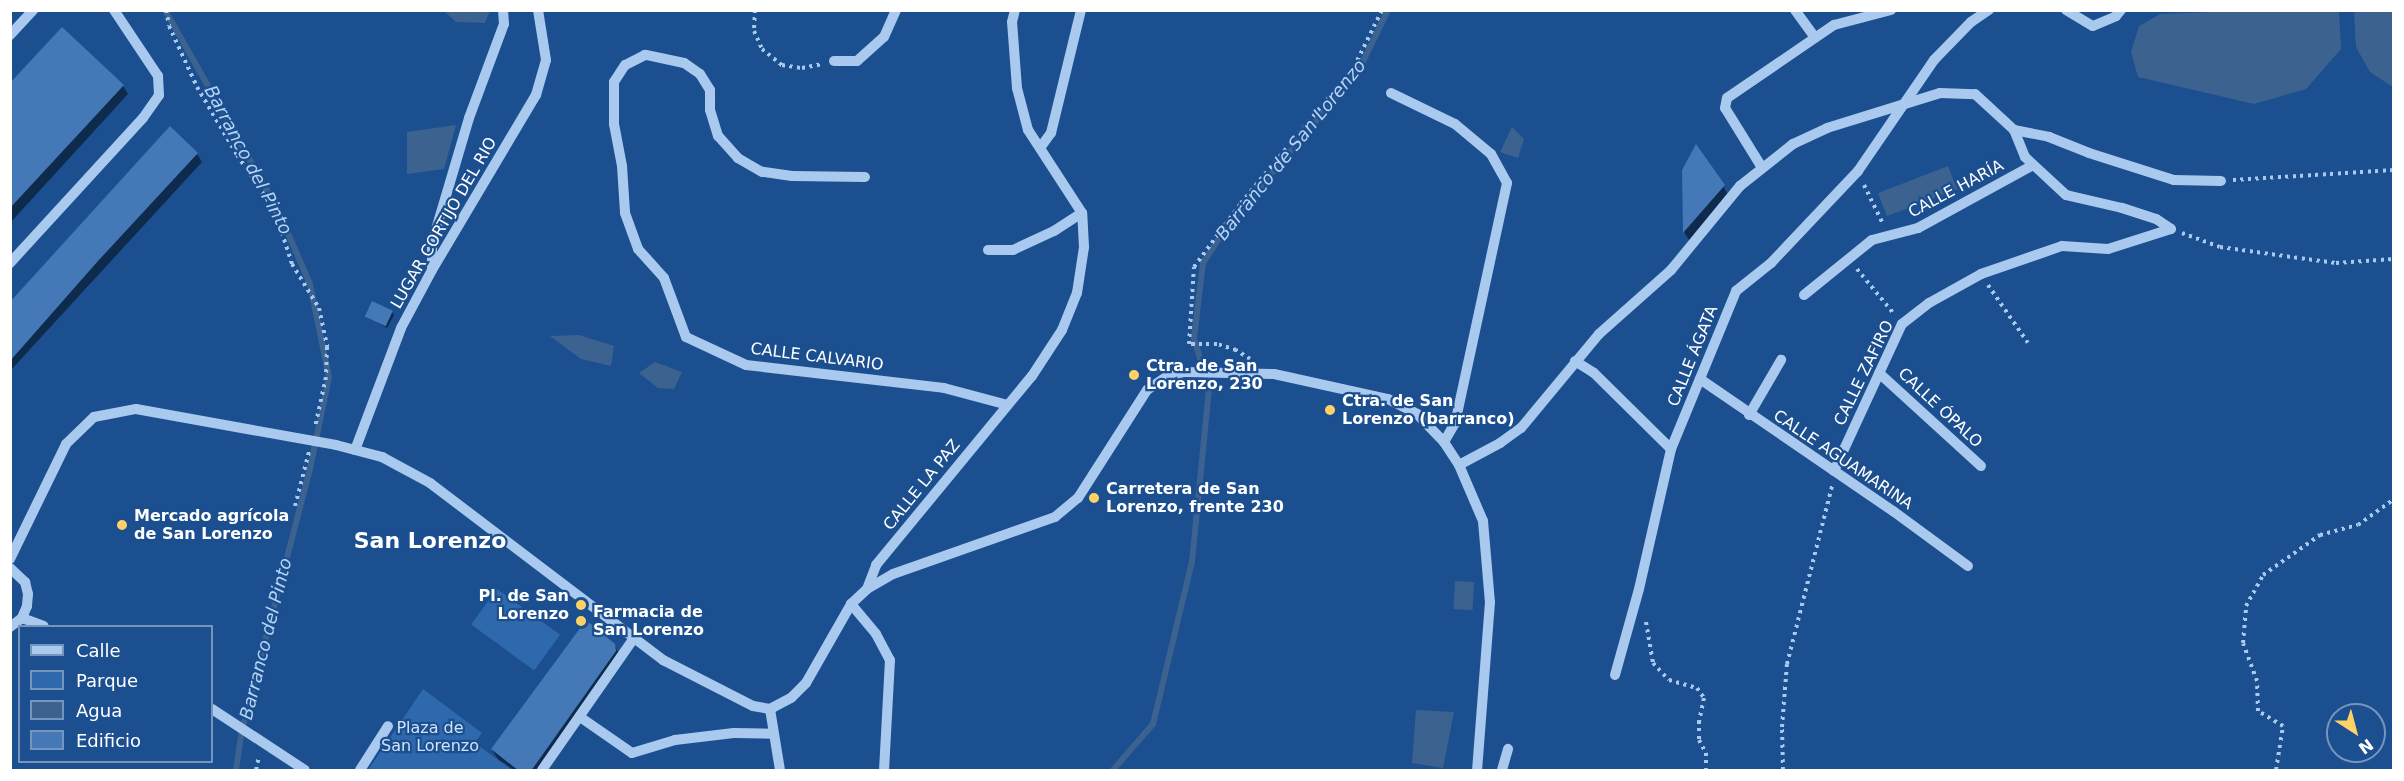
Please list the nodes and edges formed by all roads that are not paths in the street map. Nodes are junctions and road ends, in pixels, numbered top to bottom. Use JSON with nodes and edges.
{"nodes":[{"id":1,"x":33,"y":10,"type":"edge"},
{"id":2,"x":114,"y":10,"type":"edge"},
{"id":3,"x":503,"y":10,"type":"edge"},
{"id":4,"x":538,"y":10,"type":"edge"},
{"id":5,"x":896,"y":10,"type":"edge"},
{"id":6,"x":1015,"y":10,"type":"edge"},
{"id":7,"x":1081,"y":10,"type":"edge"},
{"id":8,"x":1795,"y":10,"type":"edge"},
{"id":9,"x":1891,"y":10,"type":"edge"},
{"id":10,"x":1989,"y":10,"type":"edge"},
{"id":11,"x":2066,"y":10,"type":"edge"},
{"id":12,"x":2121,"y":10,"type":"edge"},
{"id":13,"x":10,"y":35,"type":"edge"},
{"id":14,"x":1815,"y":38,"type":"junction"},
{"id":15,"x":834,"y":61,"type":"road end"},
{"id":16,"x":1391,"y":93,"type":"dead end"},
{"id":17,"x":1902,"y":105,"type":"junction"},
{"id":18,"x":2014,"y":130,"type":"junction"},
{"id":19,"x":1040,"y":148,"type":"junction"},
{"id":20,"x":2033,"y":165,"type":"junction"},
{"id":21,"x":1761,"y":166,"type":"junction"},
{"id":22,"x":865,"y":177,"type":"dead end"},
{"id":23,"x":2221,"y":181,"type":"road end"},
{"id":24,"x":1082,"y":213,"type":"junction"},
{"id":25,"x":988,"y":250,"type":"dead end"},
{"id":26,"x":10,"y":263,"type":"edge"},
{"id":27,"x":432,"y":270,"type":"junction"},
{"id":28,"x":1804,"y":295,"type":"dead end"},
{"id":29,"x":1781,"y":360,"type":"dead end"},
{"id":30,"x":1575,"y":361,"type":"junction"},
{"id":31,"x":1879,"y":373,"type":"junction"},
{"id":32,"x":1700,"y":379,"type":"junction"},
{"id":33,"x":1008,"y":405,"type":"junction"},
{"id":34,"x":1749,"y":415,"type":"junction"},
{"id":35,"x":1444,"y":442,"type":"junction"},
{"id":36,"x":1671,"y":449,"type":"junction"},
{"id":37,"x":355,"y":450,"type":"junction"},
{"id":38,"x":1459,"y":465,"type":"junction"},
{"id":39,"x":1981,"y":466,"type":"dead end"},
{"id":40,"x":1834,"y":471,"type":"junction"},
{"id":41,"x":10,"y":559,"type":"edge"},
{"id":42,"x":1968,"y":566,"type":"dead end"},
{"id":43,"x":10,"y":568,"type":"edge"},
{"id":44,"x":867,"y":590,"type":"junction"},
{"id":45,"x":851,"y":604,"type":"junction"},
{"id":46,"x":22,"y":618,"type":"junction"},
{"id":47,"x":39,"y":625,"type":"edge"},
{"id":48,"x":10,"y":627,"type":"edge"},
{"id":49,"x":634,"y":638,"type":"junction"},
{"id":50,"x":1615,"y":675,"type":"dead end"},
{"id":51,"x":770,"y":709,"type":"junction"},
{"id":52,"x":213,"y":710,"type":"edge"},
{"id":53,"x":580,"y":717,"type":"junction"},
{"id":54,"x":388,"y":726,"type":"dead end"},
{"id":55,"x":772,"y":734,"type":"junction"},
{"id":56,"x":1508,"y":749,"type":"dead end"},
{"id":57,"x":306,"y":771,"type":"edge"},
{"id":58,"x":360,"y":771,"type":"edge"},
{"id":59,"x":542,"y":771,"type":"edge"},
{"id":60,"x":780,"y":771,"type":"edge"},
{"id":61,"x":884,"y":771,"type":"edge"},
{"id":62,"x":1477,"y":771,"type":"edge"},
{"id":63,"x":1502,"y":771,"type":"edge"}],
"edges":[{"from":1,"to":13,"type":"street"},
{"from":2,"to":26,"type":"street"},
{"from":3,"to":27,"type":"street"},
{"from":4,"to":27,"type":"street","name":"LUGAR CORTIJO DEL RIO"},
{"from":5,"to":15,"type":"street"},
{"from":6,"to":19,"type":"street"},
{"from":7,"to":19,"type":"street"},
{"from":8,"to":14,"type":"street"},
{"from":9,"to":14,"type":"street"},
{"from":10,"to":17,"type":"street","name":"CALLE ÁGATA"},
{"from":11,"to":12,"type":"street"},
{"from":14,"to":21,"type":"street"},
{"from":16,"to":35,"type":"street"},
{"from":17,"to":18,"type":"street"},
{"from":17,"to":21,"type":"street"},
{"from":17,"to":32,"type":"street","name":"CALLE ÁGATA"},
{"from":18,"to":20,"type":"street"},
{"from":18,"to":23,"type":"street"},
{"from":19,"to":24,"type":"street"},
{"from":20,"to":28,"type":"street","name":"CALLE HARÍA"},
{"from":20,"to":31,"type":"street","name":"CALLE ZAFIRO"},
{"from":21,"to":30,"type":"street"},
{"from":22,"to":33,"type":"street","name":"CALLE CALVARIO"},
{"from":24,"to":25,"type":"street"},
{"from":24,"to":33,"type":"street","name":"CALLE LA PAZ"},
{"from":27,"to":37,"type":"street","name":"LUGAR CORTIJO DEL RIO"},
{"from":29,"to":34,"type":"street"},
{"from":30,"to":36,"type":"street"},
{"from":30,"to":38,"type":"street"},
{"from":31,"to":39,"type":"street","name":"CALLE ÓPALO"},
{"from":31,"to":40,"type":"street","name":"CALLE ZAFIRO"},
{"from":32,"to":34,"type":"street","name":"CALLE AGUAMARINA"},
{"from":32,"to":36,"type":"street","name":"CALLE ÁGATA"},
{"from":33,"to":44,"type":"street","name":"CALLE LA PAZ"},
{"from":34,"to":40,"type":"street","name":"CALLE AGUAMARINA"},
{"from":35,"to":38,"type":"street"},
{"from":35,"to":44,"type":"street"},
{"from":36,"to":50,"type":"street","name":"CALLE ÁGATA"},
{"from":37,"to":41,"type":"street"},
{"from":37,"to":49,"type":"street"},
{"from":38,"to":62,"type":"street"},
{"from":40,"to":42,"type":"street","name":"CALLE AGUAMARINA"},
{"from":43,"to":46,"type":"street"},
{"from":44,"to":45,"type":"street"},
{"from":45,"to":51,"type":"street"},
{"from":45,"to":61,"type":"street"},
{"from":46,"to":47,"type":"street"},
{"from":46,"to":48,"type":"street"},
{"from":49,"to":51,"type":"street"},
{"from":49,"to":53,"type":"street"},
{"from":51,"to":55,"type":"street"},
{"from":52,"to":57,"type":"street"},
{"from":53,"to":55,"type":"street"},
{"from":53,"to":59,"type":"street"},
{"from":54,"to":58,"type":"street"},
{"from":55,"to":60,"type":"street"},
{"from":56,"to":63,"type":"street"}]}
